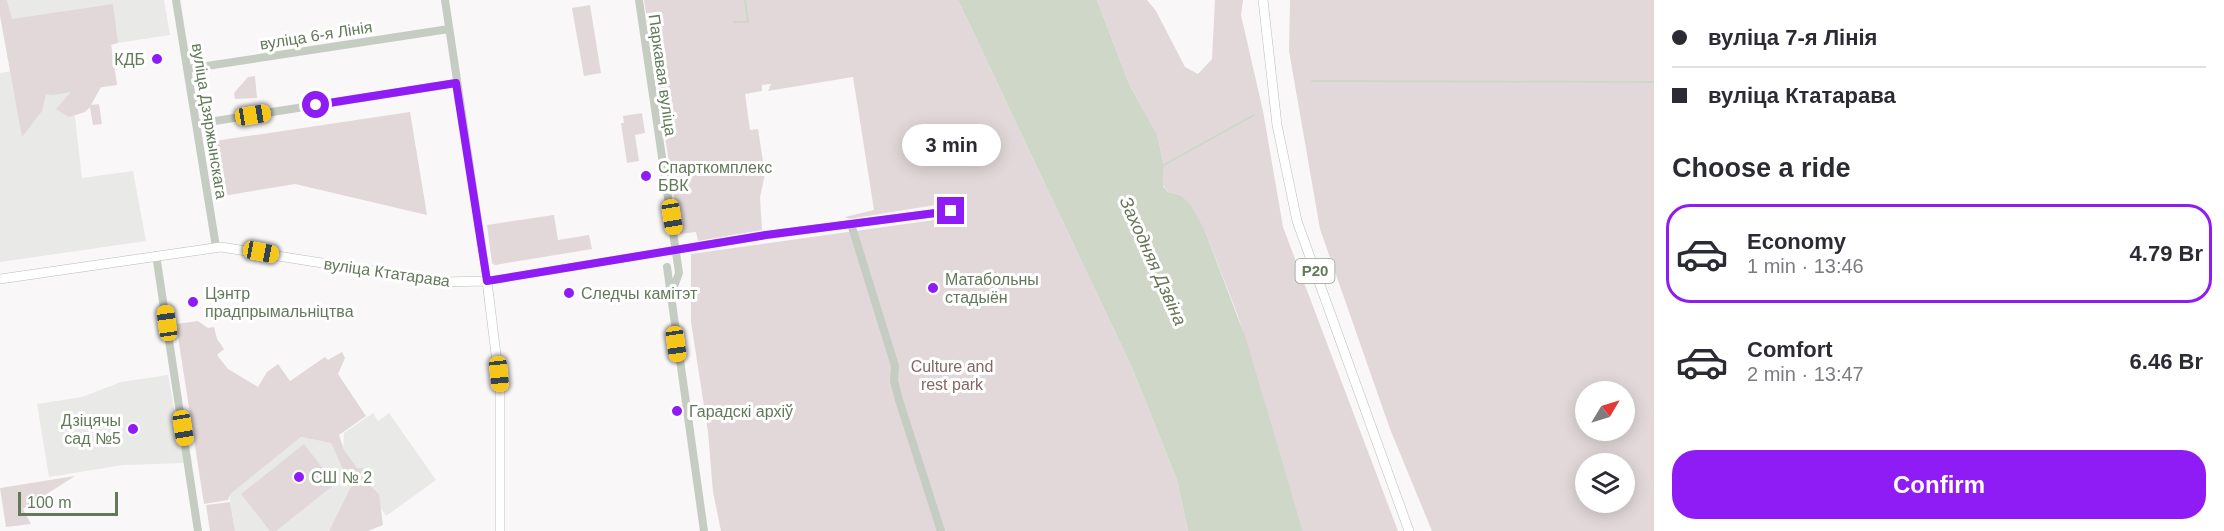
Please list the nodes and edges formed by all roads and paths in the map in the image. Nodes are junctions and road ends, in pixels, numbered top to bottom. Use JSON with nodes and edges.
{"nodes":[{"id":1,"x":176,"y":0,"type":"edge"},
{"id":2,"x":445,"y":0,"type":"edge"},
{"id":3,"x":639,"y":0,"type":"edge"},
{"id":4,"x":1263,"y":0,"type":"edge"},
{"id":5,"x":449,"y":29,"type":"junction"},
{"id":6,"x":187,"y":69,"type":"junction"},
{"id":7,"x":456,"y":83,"type":"junction"},
{"id":8,"x":196,"y":124,"type":"junction"},
{"id":9,"x":951,"y":211,"type":"dead end"},
{"id":10,"x":851,"y":225,"type":"junction"},
{"id":11,"x":216,"y":247,"type":"junction"},
{"id":12,"x":676,"y":251,"type":"junction"},
{"id":13,"x":156,"y":255,"type":"junction"},
{"id":14,"x":667,"y":267,"type":"dead end"},
{"id":15,"x":0,"y":279,"type":"edge"},
{"id":16,"x":487,"y":281,"type":"junction"},
{"id":17,"x":671,"y":295,"type":"junction"},
{"id":18,"x":198,"y":531,"type":"edge"},
{"id":19,"x":500,"y":531,"type":"edge"},
{"id":20,"x":704,"y":531,"type":"edge"},
{"id":21,"x":941,"y":531,"type":"edge"},
{"id":22,"x":1409,"y":531,"type":"edge"}],
"edges":[{"from":1,"to":6,"type":"street","name":"вуліца Дзяржынскага"},
{"from":2,"to":5,"type":"street"},
{"from":3,"to":12,"type":"street","name":"Паркавая вуліца"},
{"from":4,"to":22,"type":"main road","number":"Р20"},
{"from":5,"to":6,"type":"street","name":"вуліца 6-я Лінія"},
{"from":5,"to":7,"type":"street"},
{"from":6,"to":8,"type":"street","name":"вуліца Дзяржынскага"},
{"from":7,"to":8,"type":"street"},
{"from":7,"to":16,"type":"street"},
{"from":8,"to":11,"type":"street","name":"вуліца Дзяржынскага"},
{"from":9,"to":10,"type":"street","name":"вуліца Ктатарава"},
{"from":10,"to":12,"type":"street","name":"вуліца Ктатарава"},
{"from":10,"to":21,"type":"street"},
{"from":11,"to":13,"type":"main road","name":"вуліца Ктатарава"},
{"from":11,"to":16,"type":"main road","name":"вуліца Ктатарава"},
{"from":12,"to":16,"type":"street","name":"вуліца Ктатарава"},
{"from":12,"to":17,"type":"street","name":"Паркавая вуліца"},
{"from":13,"to":15,"type":"main road","name":"вуліца Ктатарава"},
{"from":13,"to":18,"type":"street"},
{"from":14,"to":17,"type":"street","name":"Паркавая вуліца"},
{"from":16,"to":19,"type":"main road"},
{"from":17,"to":20,"type":"street","name":"Паркавая вуліца"}]}
